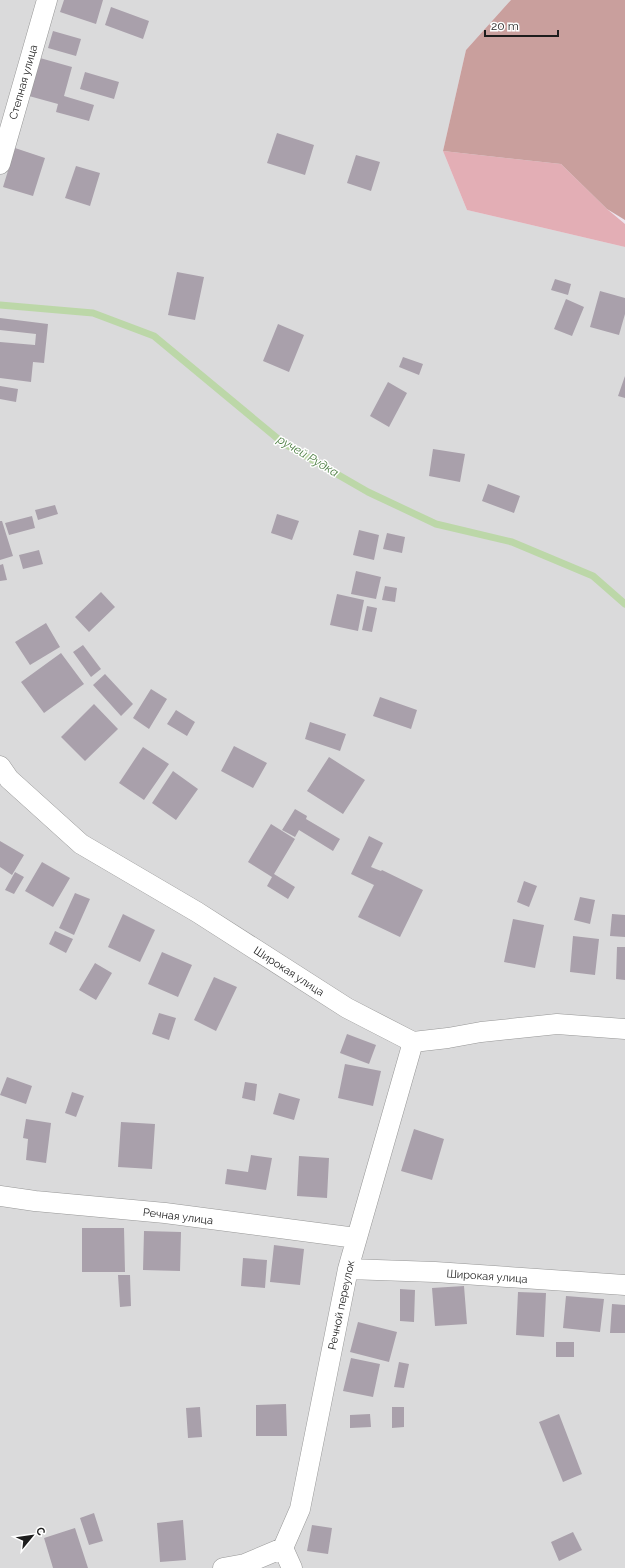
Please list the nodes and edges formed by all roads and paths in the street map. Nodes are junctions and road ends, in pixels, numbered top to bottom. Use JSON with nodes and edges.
{"nodes":[{"id":1,"x":47,"y":0,"type":"edge"},
{"id":2,"x":0,"y":164,"type":"edge"},
{"id":3,"x":0,"y":766,"type":"edge"},
{"id":4,"x":625,"y":1029,"type":"edge"},
{"id":5,"x":414,"y":1042,"type":"junction"},
{"id":6,"x":0,"y":1196,"type":"edge"},
{"id":7,"x":356,"y":1238,"type":"junction"},
{"id":8,"x":348,"y":1270,"type":"junction"},
{"id":9,"x":625,"y":1285,"type":"edge"},
{"id":10,"x":283,"y":1548,"type":"junction"},
{"id":11,"x":223,"y":1568,"type":"edge"},
{"id":12,"x":292,"y":1568,"type":"edge"}],
"edges":[{"from":1,"to":2,"type":"street","name":"Степная улица"},
{"from":3,"to":5,"type":"street","name":"Широкая улица"},
{"from":4,"to":5,"type":"street"},
{"from":5,"to":7,"type":"street","name":"Речной переулок"},
{"from":6,"to":7,"type":"street","name":"Речная улица"},
{"from":7,"to":8,"type":"street","name":"Речной переулок"},
{"from":8,"to":9,"type":"street","name":"Широкая улица"},
{"from":8,"to":10,"type":"street","name":"Речной переулок"},
{"from":10,"to":11,"type":"street"},
{"from":10,"to":12,"type":"street"}]}
